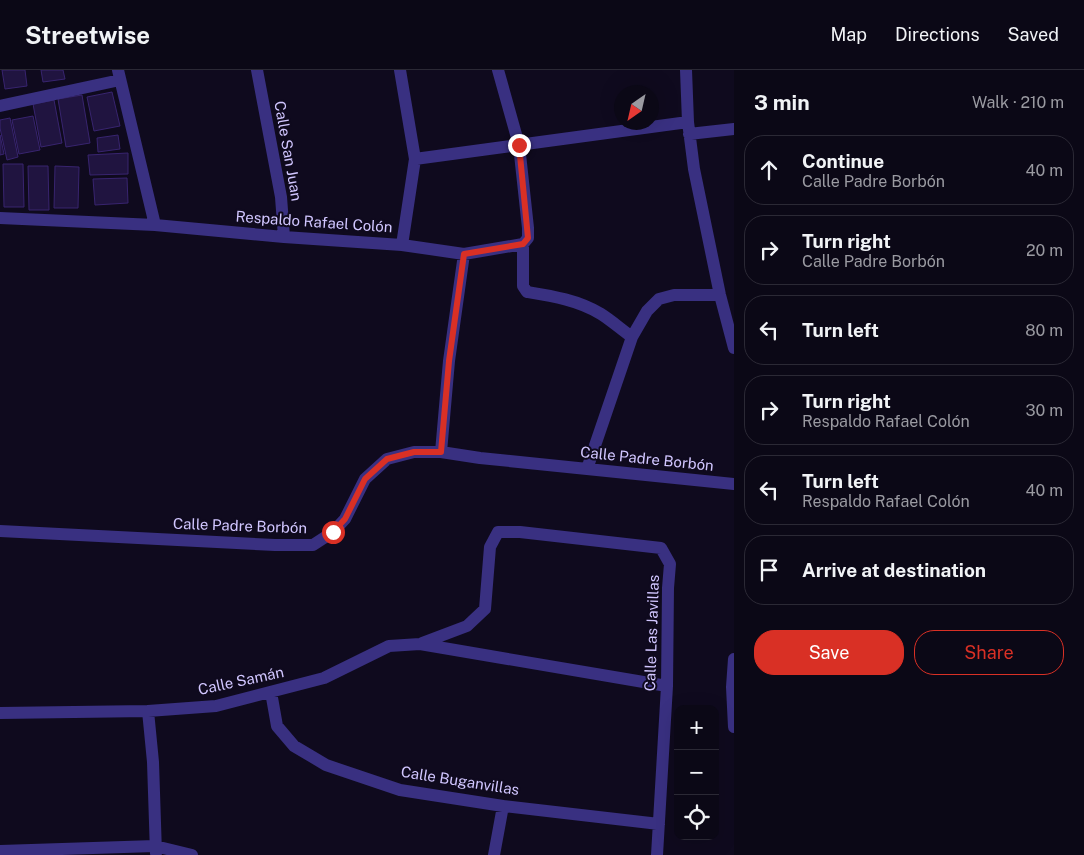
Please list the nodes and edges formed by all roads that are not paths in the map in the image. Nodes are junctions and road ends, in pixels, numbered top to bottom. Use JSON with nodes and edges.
{"nodes":[{"id":1,"x":257,"y":70,"type":"edge"},
{"id":2,"x":400,"y":70,"type":"edge"},
{"id":3,"x":498,"y":70,"type":"edge"},
{"id":4,"x":686,"y":70,"type":"edge"},
{"id":5,"x":119,"y":75,"type":"edge"},
{"id":6,"x":0,"y":106,"type":"edge"},
{"id":7,"x":689,"y":128,"type":"junction"},
{"id":8,"x":734,"y":129,"type":"edge"},
{"id":9,"x":519,"y":145,"type":"junction"},
{"id":10,"x":415,"y":159,"type":"junction"},
{"id":11,"x":0,"y":218,"type":"edge"},
{"id":12,"x":155,"y":225,"type":"junction"},
{"id":13,"x":284,"y":237,"type":"junction"},
{"id":14,"x":523,"y":244,"type":"junction"},
{"id":15,"x":402,"y":245,"type":"junction"},
{"id":16,"x":464,"y":254,"type":"junction"},
{"id":17,"x":720,"y":295,"type":"junction"},
{"id":18,"x":632,"y":337,"type":"junction"},
{"id":19,"x":734,"y":348,"type":"edge"},
{"id":20,"x":441,"y":452,"type":"junction"},
{"id":21,"x":587,"y":469,"type":"junction"},
{"id":22,"x":734,"y":484,"type":"edge"},
{"id":23,"x":0,"y":531,"type":"edge"},
{"id":24,"x":420,"y":644,"type":"junction"},
{"id":25,"x":734,"y":659,"type":"edge"},
{"id":26,"x":667,"y":686,"type":"junction"},
{"id":27,"x":271,"y":692,"type":"junction"},
{"id":28,"x":148,"y":711,"type":"junction"},
{"id":29,"x":0,"y":713,"type":"edge"},
{"id":30,"x":734,"y":727,"type":"edge"},
{"id":31,"x":503,"y":806,"type":"junction"},
{"id":32,"x":659,"y":824,"type":"junction"},
{"id":33,"x":0,"y":851,"type":"edge"},
{"id":34,"x":155,"y":851,"type":"edge"},
{"id":35,"x":192,"y":855,"type":"edge"},
{"id":36,"x":494,"y":855,"type":"edge"},
{"id":37,"x":657,"y":855,"type":"edge"}],
"edges":[{"from":1,"to":13,"type":"street","name":"Calle San Juan"},
{"from":2,"to":10,"type":"street"},
{"from":3,"to":9,"type":"street"},
{"from":4,"to":7,"type":"street"},
{"from":5,"to":6,"type":"street"},
{"from":5,"to":12,"type":"street"},
{"from":7,"to":8,"type":"street"},
{"from":7,"to":9,"type":"street"},
{"from":7,"to":17,"type":"street"},
{"from":9,"to":10,"type":"street"},
{"from":9,"to":14,"type":"street"},
{"from":10,"to":15,"type":"street"},
{"from":11,"to":12,"type":"street","name":"Respaldo Rafael Colón"},
{"from":12,"to":13,"type":"street","name":"Respaldo Rafael Colón"},
{"from":13,"to":15,"type":"street","name":"Respaldo Rafael Colón"},
{"from":14,"to":16,"type":"street","name":"Respaldo Rafael Colón"},
{"from":14,"to":18,"type":"street"},
{"from":15,"to":16,"type":"street","name":"Respaldo Rafael Colón"},
{"from":16,"to":20,"type":"street"},
{"from":17,"to":18,"type":"street"},
{"from":17,"to":19,"type":"street"},
{"from":18,"to":21,"type":"street"},
{"from":20,"to":21,"type":"street","name":"Calle Padre Borbón"},
{"from":20,"to":23,"type":"street","name":"Calle Padre Borbón"},
{"from":21,"to":22,"type":"street","name":"Calle Padre Borbón"},
{"from":24,"to":26,"type":"street"},
{"from":24,"to":26,"type":"street","name":"Calle Las Javillas"},
{"from":24,"to":27,"type":"street","name":"Calle Samán"},
{"from":25,"to":30,"type":"street"},
{"from":26,"to":32,"type":"street","name":"Calle Las Javillas"},
{"from":27,"to":28,"type":"street","name":"Calle Samán"},
{"from":27,"to":31,"type":"street","name":"Calle Buganvillas"},
{"from":28,"to":29,"type":"street","name":"Calle Samán"},
{"from":28,"to":34,"type":"street"},
{"from":31,"to":32,"type":"street","name":"Calle Buganvillas"},
{"from":31,"to":36,"type":"street"},
{"from":32,"to":37,"type":"street","name":"Calle Las Javillas"},
{"from":33,"to":34,"type":"street"},
{"from":34,"to":35,"type":"street"}]}
